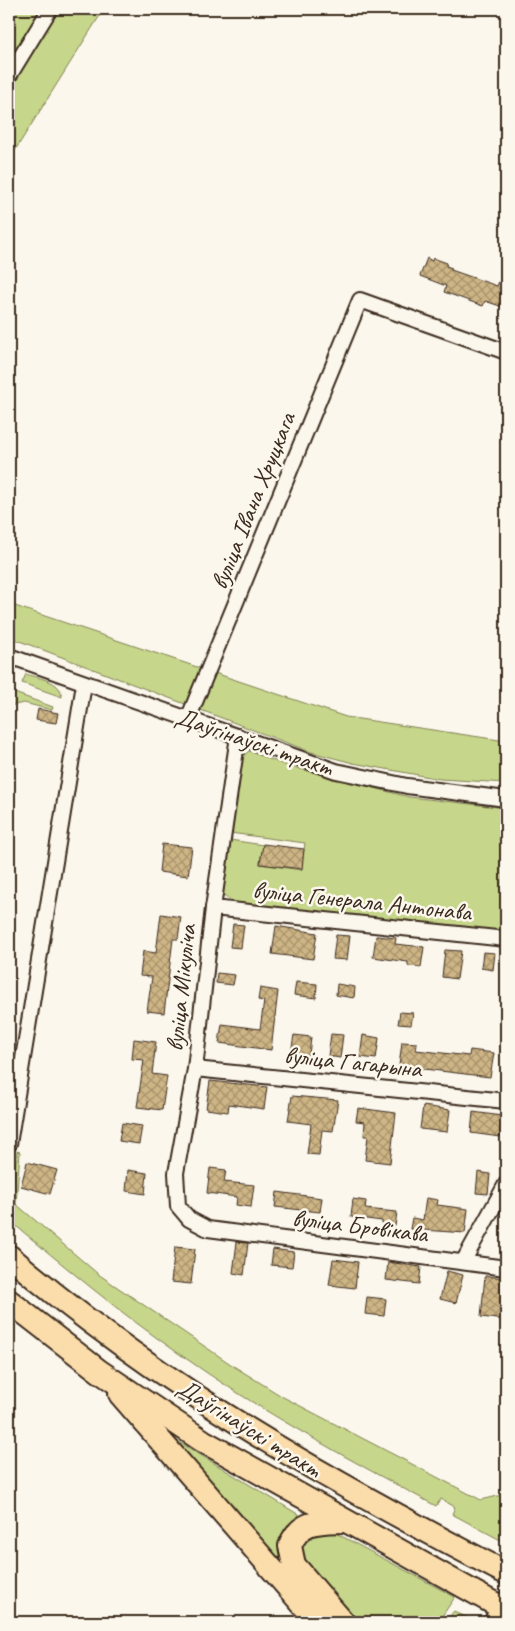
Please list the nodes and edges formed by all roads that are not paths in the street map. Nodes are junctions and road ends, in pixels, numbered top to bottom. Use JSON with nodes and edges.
{"nodes":[{"id":1,"x":50,"y":9,"type":"edge"},
{"id":2,"x":9,"y":76,"type":"edge"},
{"id":3,"x":506,"y":352,"type":"edge"},
{"id":4,"x":9,"y":656,"type":"edge"},
{"id":5,"x":84,"y":684,"type":"junction"},
{"id":6,"x":188,"y":719,"type":"junction"},
{"id":7,"x":238,"y":736,"type":"junction"},
{"id":8,"x":506,"y":799,"type":"edge"},
{"id":9,"x":213,"y":908,"type":"junction"},
{"id":10,"x":506,"y":939,"type":"edge"},
{"id":11,"x":195,"y":1069,"type":"junction"},
{"id":12,"x":506,"y":1101,"type":"edge"},
{"id":13,"x":9,"y":1144,"type":"edge"},
{"id":14,"x":506,"y":1184,"type":"edge"},
{"id":15,"x":208,"y":1228,"type":"joint"},
{"id":16,"x":10,"y":1256,"type":"edge"},
{"id":17,"x":463,"y":1262,"type":"junction"},
{"id":18,"x":506,"y":1268,"type":"edge"},
{"id":19,"x":9,"y":1301,"type":"edge"},
{"id":20,"x":99,"y":1370,"type":"junction"},
{"id":21,"x":346,"y":1522,"type":"junction"},
{"id":22,"x":506,"y":1573,"type":"edge"},
{"id":23,"x":504,"y":1611,"type":"edge"},
{"id":24,"x":318,"y":1622,"type":"edge"},
{"id":25,"x":342,"y":1622,"type":"edge"}],
"edges":[{"from":1,"to":2,"type":"street"},
{"from":3,"to":6,"type":"street","name":"вуліца Івана Хруцкага"},
{"from":4,"to":5,"type":"street","name":"Даўгінаўскі тракт"},
{"from":5,"to":6,"type":"street","name":"Даўгінаўскі тракт"},
{"from":5,"to":13,"type":"street"},
{"from":6,"to":7,"type":"street","name":"Даўгінаўскі тракт"},
{"from":7,"to":8,"type":"street","name":"Даўгінаўскі тракт"},
{"from":7,"to":9,"type":"street","name":"вуліца Мікуліча"},
{"from":9,"to":10,"type":"street","name":"вуліца Генерала Антонава"},
{"from":9,"to":11,"type":"street","name":"вуліца Мікуліча"},
{"from":11,"to":12,"type":"street","name":"вуліца Гагарына"},
{"from":11,"to":15,"type":"street","name":"вуліца Мікуліча"},
{"from":14,"to":17,"type":"street"},
{"from":15,"to":17,"type":"street","name":"вуліца Бровікава"},
{"from":16,"to":22,"type":"main road","name":"Даўгінаўскі тракт"},
{"from":17,"to":18,"type":"street","name":"вуліца Бровікава"},
{"from":19,"to":20,"type":"main road","name":"Даўгінаўскі тракт"},
{"from":20,"to":21,"type":"main road","name":"Даўгінаўскі тракт"},
{"from":20,"to":24,"type":"main road"},
{"from":21,"to":23,"type":"main road","name":"Даўгінаўскі тракт"},
{"from":21,"to":25,"type":"main road"}]}
